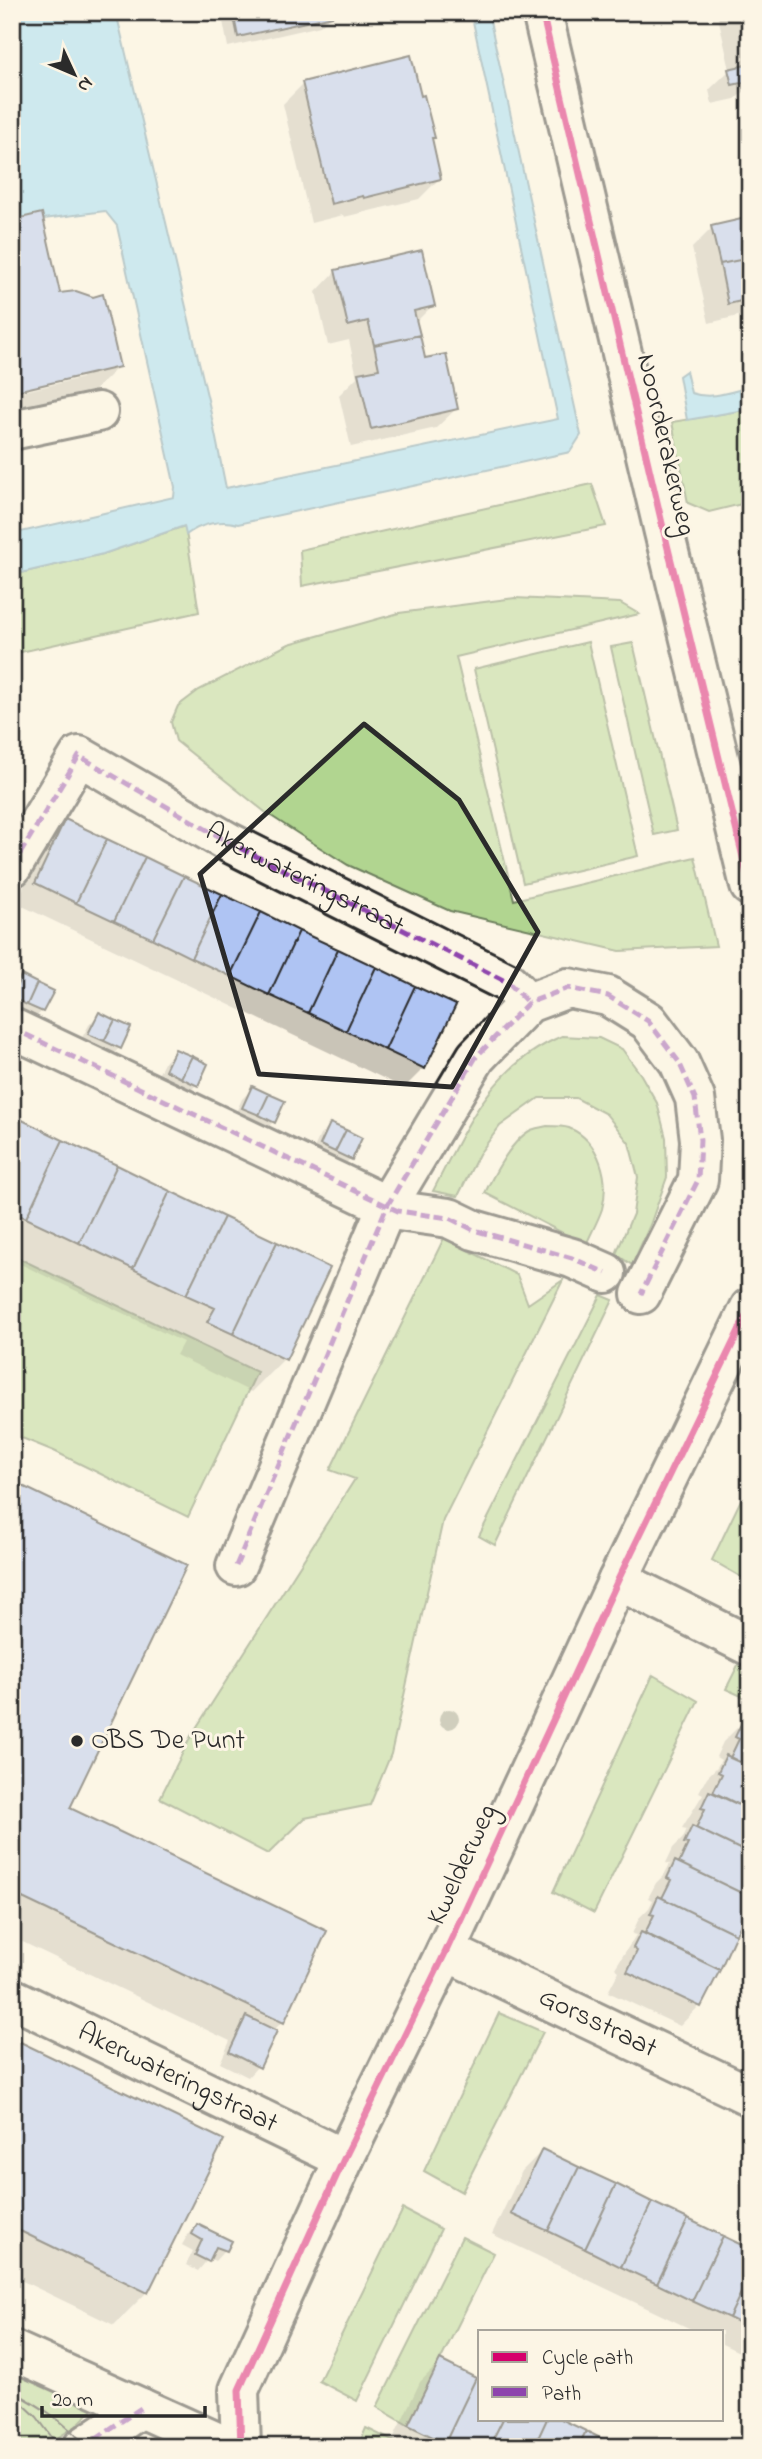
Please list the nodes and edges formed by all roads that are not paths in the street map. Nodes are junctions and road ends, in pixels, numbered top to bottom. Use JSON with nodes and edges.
{"nodes":[{"id":1,"x":542,"y":12,"type":"edge"},
{"id":2,"x":98,"y":412,"type":"dead end"},
{"id":3,"x":12,"y":430,"type":"edge"},
{"id":4,"x":12,"y":867,"type":"edge"},
{"id":5,"x":750,"y":886,"type":"edge"},
{"id":6,"x":528,"y":1003,"type":"junction"},
{"id":7,"x":12,"y":1028,"type":"edge"},
{"id":8,"x":387,"y":1206,"type":"junction"},
{"id":9,"x":606,"y":1273,"type":"dead end"},
{"id":10,"x":641,"y":1294,"type":"dead end"},
{"id":11,"x":750,"y":1308,"type":"edge"},
{"id":12,"x":236,"y":1566,"type":"dead end"},
{"id":13,"x":618,"y":1580,"type":"junction"},
{"id":14,"x":750,"y":1646,"type":"edge"},
{"id":15,"x":446,"y":1951,"type":"junction"},
{"id":16,"x":12,"y":1998,"type":"edge"},
{"id":17,"x":750,"y":2096,"type":"edge"},
{"id":18,"x":344,"y":2159,"type":"junction"},
{"id":19,"x":12,"y":2350,"type":"edge"},
{"id":20,"x":141,"y":2408,"type":"junction"},
{"id":21,"x":83,"y":2447,"type":"edge"},
{"id":22,"x":228,"y":2447,"type":"edge"},
{"id":23,"x":241,"y":2447,"type":"edge"}],
"edges":[{"from":1,"to":5,"type":"street","name":"Noorderakerweg"},
{"from":2,"to":3,"type":"street"},
{"from":4,"to":6,"type":"street","name":"Akerwateringstraat"},
{"from":6,"to":8,"type":"street"},
{"from":6,"to":10,"type":"street"},
{"from":7,"to":8,"type":"street"},
{"from":8,"to":9,"type":"street"},
{"from":8,"to":12,"type":"street"},
{"from":11,"to":13,"type":"street","name":"Kwelderweg"},
{"from":13,"to":14,"type":"street"},
{"from":13,"to":15,"type":"street","name":"Kwelderweg"},
{"from":15,"to":17,"type":"street","name":"Gorsstraat"},
{"from":15,"to":18,"type":"street","name":"Kwelderweg"},
{"from":16,"to":18,"type":"street","name":"Akerwateringstraat"},
{"from":18,"to":23,"type":"street","name":"Kwelderweg"},
{"from":19,"to":20,"type":"street"},
{"from":20,"to":21,"type":"street"},
{"from":20,"to":22,"type":"street"}]}
